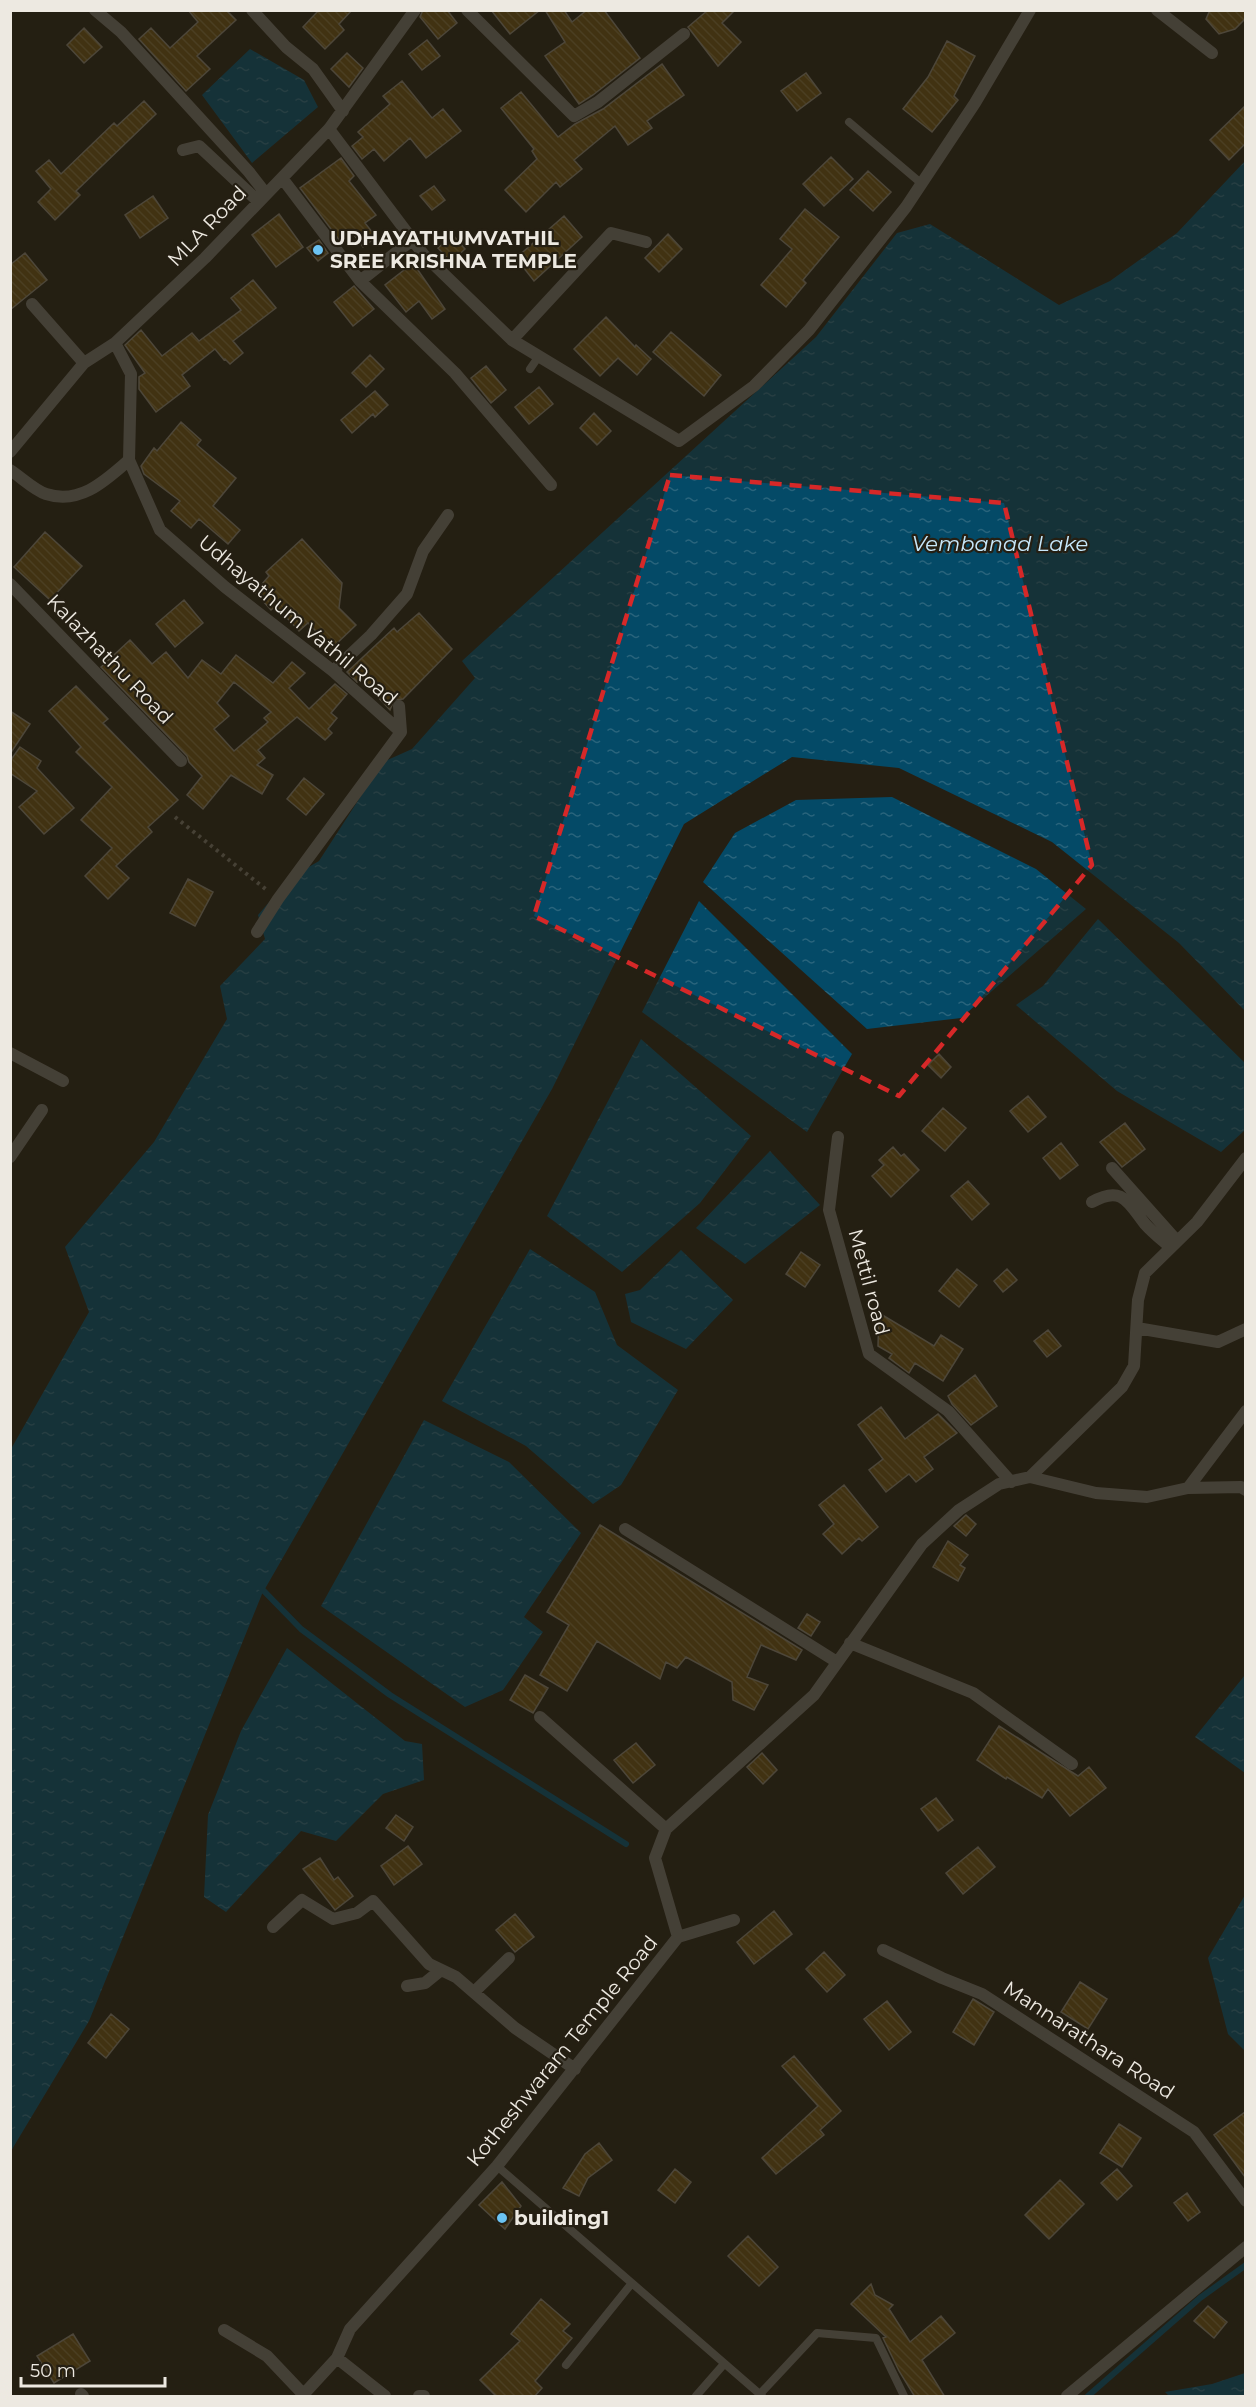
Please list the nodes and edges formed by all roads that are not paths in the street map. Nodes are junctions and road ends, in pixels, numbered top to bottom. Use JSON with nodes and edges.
{"nodes":[{"id":1,"x":95,"y":10,"type":"edge"},
{"id":2,"x":252,"y":10,"type":"edge"},
{"id":3,"x":415,"y":10,"type":"edge"},
{"id":4,"x":467,"y":10,"type":"edge"},
{"id":5,"x":1030,"y":10,"type":"edge"},
{"id":6,"x":1157,"y":10,"type":"edge"},
{"id":7,"x":684,"y":34,"type":"dead end"},
{"id":8,"x":1212,"y":53,"type":"dead end"},
{"id":9,"x":343,"y":111,"type":"junction"},
{"id":10,"x":849,"y":122,"type":"dead end"},
{"id":11,"x":329,"y":129,"type":"junction"},
{"id":12,"x":183,"y":150,"type":"dead end"},
{"id":13,"x":282,"y":178,"type":"junction"},
{"id":14,"x":922,"y":184,"type":"junction"},
{"id":15,"x":263,"y":198,"type":"junction"},
{"id":16,"x":412,"y":240,"type":"junction"},
{"id":17,"x":646,"y":242,"type":"dead end"},
{"id":18,"x":360,"y":281,"type":"junction"},
{"id":19,"x":32,"y":304,"type":"dead end"},
{"id":20,"x":512,"y":340,"type":"junction"},
{"id":21,"x":115,"y":343,"type":"junction"},
{"id":22,"x":538,"y":356,"type":"junction"},
{"id":23,"x":84,"y":363,"type":"junction"},
{"id":24,"x":530,"y":369,"type":"dead end"},
{"id":25,"x":10,"y":452,"type":"edge"},
{"id":26,"x":129,"y":460,"type":"junction"},
{"id":27,"x":10,"y":470,"type":"edge"},
{"id":28,"x":551,"y":485,"type":"dead end"},
{"id":29,"x":448,"y":515,"type":"dead end"},
{"id":30,"x":10,"y":584,"type":"edge"},
{"id":31,"x":333,"y":671,"type":"junction"},
{"id":32,"x":399,"y":706,"type":"dead end"},
{"id":33,"x":401,"y":732,"type":"junction"},
{"id":34,"x":181,"y":761,"type":"dead end"},
{"id":35,"x":257,"y":932,"type":"dead end"},
{"id":36,"x":10,"y":1053,"type":"edge"},
{"id":37,"x":63,"y":1081,"type":"dead end"},
{"id":38,"x":42,"y":1110,"type":"dead end"},
{"id":39,"x":838,"y":1137,"type":"dead end"},
{"id":40,"x":10,"y":1157,"type":"edge"},
{"id":41,"x":1245,"y":1158,"type":"edge"},
{"id":42,"x":1112,"y":1168,"type":"dead end"},
{"id":43,"x":1092,"y":1202,"type":"dead end"},
{"id":44,"x":1173,"y":1244,"type":"junction"},
{"id":45,"x":1137,"y":1328,"type":"junction"},
{"id":46,"x":1245,"y":1329,"type":"edge"},
{"id":47,"x":1245,"y":1411,"type":"edge"},
{"id":48,"x":1030,"y":1477,"type":"junction"},
{"id":49,"x":1011,"y":1482,"type":"junction"},
{"id":50,"x":1188,"y":1488,"type":"junction"},
{"id":51,"x":1245,"y":1490,"type":"edge"},
{"id":52,"x":625,"y":1528,"type":"dead end"},
{"id":53,"x":850,"y":1643,"type":"junction"},
{"id":54,"x":837,"y":1662,"type":"junction"},
{"id":55,"x":540,"y":1717,"type":"dead end"},
{"id":56,"x":1072,"y":1764,"type":"dead end"},
{"id":57,"x":666,"y":1829,"type":"junction"},
{"id":58,"x":734,"y":1920,"type":"dead end"},
{"id":59,"x":273,"y":1927,"type":"dead end"},
{"id":60,"x":678,"y":1937,"type":"junction"},
{"id":61,"x":883,"y":1950,"type":"dead end"},
{"id":62,"x":509,"y":1958,"type":"dead end"},
{"id":63,"x":441,"y":1970,"type":"junction"},
{"id":64,"x":407,"y":1986,"type":"dead end"},
{"id":65,"x":474,"y":1992,"type":"junction"},
{"id":66,"x":575,"y":2069,"type":"junction"},
{"id":67,"x":496,"y":2166,"type":"junction"},
{"id":68,"x":1245,"y":2201,"type":"edge"},
{"id":69,"x":1245,"y":2247,"type":"edge"},
{"id":70,"x":632,"y":2283,"type":"junction"},
{"id":71,"x":224,"y":2330,"type":"dead end"},
{"id":72,"x":337,"y":2358,"type":"junction"},
{"id":73,"x":724,"y":2364,"type":"junction"},
{"id":74,"x":567,"y":2365,"type":"dead end"},
{"id":75,"x":761,"y":2395,"type":"edge"},
{"id":76,"x":303,"y":2396,"type":"edge"},
{"id":77,"x":385,"y":2397,"type":"edge"},
{"id":78,"x":696,"y":2397,"type":"edge"},
{"id":79,"x":904,"y":2397,"type":"edge"},
{"id":80,"x":1067,"y":2397,"type":"edge"}],
"edges":[{"from":1,"to":15,"type":"street"},
{"from":2,"to":9,"type":"street"},
{"from":3,"to":9,"type":"street","name":"MLA Road"},
{"from":4,"to":7,"type":"street"},
{"from":5,"to":14,"type":"street"},
{"from":6,"to":8,"type":"street"},
{"from":9,"to":11,"type":"street","name":"MLA Road"},
{"from":10,"to":14,"type":"lane"},
{"from":11,"to":13,"type":"street","name":"MLA Road"},
{"from":11,"to":16,"type":"street"},
{"from":12,"to":15,"type":"street"},
{"from":13,"to":15,"type":"street","name":"MLA Road"},
{"from":13,"to":18,"type":"street"},
{"from":14,"to":22,"type":"street"},
{"from":15,"to":21,"type":"street","name":"MLA Road"},
{"from":16,"to":18,"type":"street"},
{"from":16,"to":20,"type":"street"},
{"from":17,"to":20,"type":"street"},
{"from":18,"to":28,"type":"street"},
{"from":19,"to":23,"type":"street"},
{"from":20,"to":22,"type":"street"},
{"from":21,"to":23,"type":"street","name":"MLA Road"},
{"from":21,"to":26,"type":"street","name":"Udhayathum Vathil Road"},
{"from":22,"to":24,"type":"lane"},
{"from":23,"to":25,"type":"street","name":"MLA Road"},
{"from":26,"to":27,"type":"street"},
{"from":26,"to":31,"type":"street","name":"Udhayathum Vathil Road"},
{"from":29,"to":31,"type":"street"},
{"from":30,"to":34,"type":"street","name":"Kalazhathu Road"},
{"from":31,"to":33,"type":"street","name":"Udhayathum Vathil Road"},
{"from":32,"to":33,"type":"street"},
{"from":33,"to":35,"type":"street","name":"Udhayathum Vathil Road"},
{"from":36,"to":37,"type":"street"},
{"from":38,"to":40,"type":"street"},
{"from":39,"to":49,"type":"street","name":"Mettil road"},
{"from":41,"to":44,"type":"street","name":"Kotheshwaram Temple Road"},
{"from":42,"to":44,"type":"street"},
{"from":43,"to":44,"type":"street"},
{"from":44,"to":45,"type":"street","name":"Kotheshwaram Temple Road"},
{"from":45,"to":46,"type":"street"},
{"from":45,"to":48,"type":"street","name":"Kotheshwaram Temple Road"},
{"from":47,"to":50,"type":"street"},
{"from":48,"to":49,"type":"street","name":"Kotheshwaram Temple Road"},
{"from":48,"to":50,"type":"street"},
{"from":49,"to":53,"type":"street","name":"Kotheshwaram Temple Road"},
{"from":50,"to":51,"type":"street"},
{"from":52,"to":54,"type":"street"},
{"from":53,"to":54,"type":"street","name":"Kotheshwaram Temple Road"},
{"from":53,"to":56,"type":"street"},
{"from":54,"to":57,"type":"street","name":"Kotheshwaram Temple Road"},
{"from":55,"to":57,"type":"street"},
{"from":57,"to":60,"type":"street","name":"Kotheshwaram Temple Road"},
{"from":58,"to":60,"type":"street"},
{"from":59,"to":63,"type":"street"},
{"from":60,"to":66,"type":"street","name":"Kotheshwaram Temple Road"},
{"from":61,"to":68,"type":"street","name":"Mannarathara Road"},
{"from":62,"to":65,"type":"street"},
{"from":63,"to":64,"type":"street"},
{"from":63,"to":65,"type":"street"},
{"from":65,"to":66,"type":"street"},
{"from":66,"to":67,"type":"street","name":"Kotheshwaram Temple Road"},
{"from":67,"to":70,"type":"lane"},
{"from":67,"to":72,"type":"street","name":"Kotheshwaram Temple Road"},
{"from":69,"to":80,"type":"street"},
{"from":70,"to":73,"type":"lane"},
{"from":70,"to":74,"type":"lane"},
{"from":71,"to":76,"type":"street"},
{"from":72,"to":76,"type":"street","name":"Kotheshwaram Temple Road"},
{"from":72,"to":77,"type":"street"},
{"from":73,"to":75,"type":"lane"},
{"from":73,"to":78,"type":"lane"},
{"from":75,"to":79,"type":"lane"}]}
